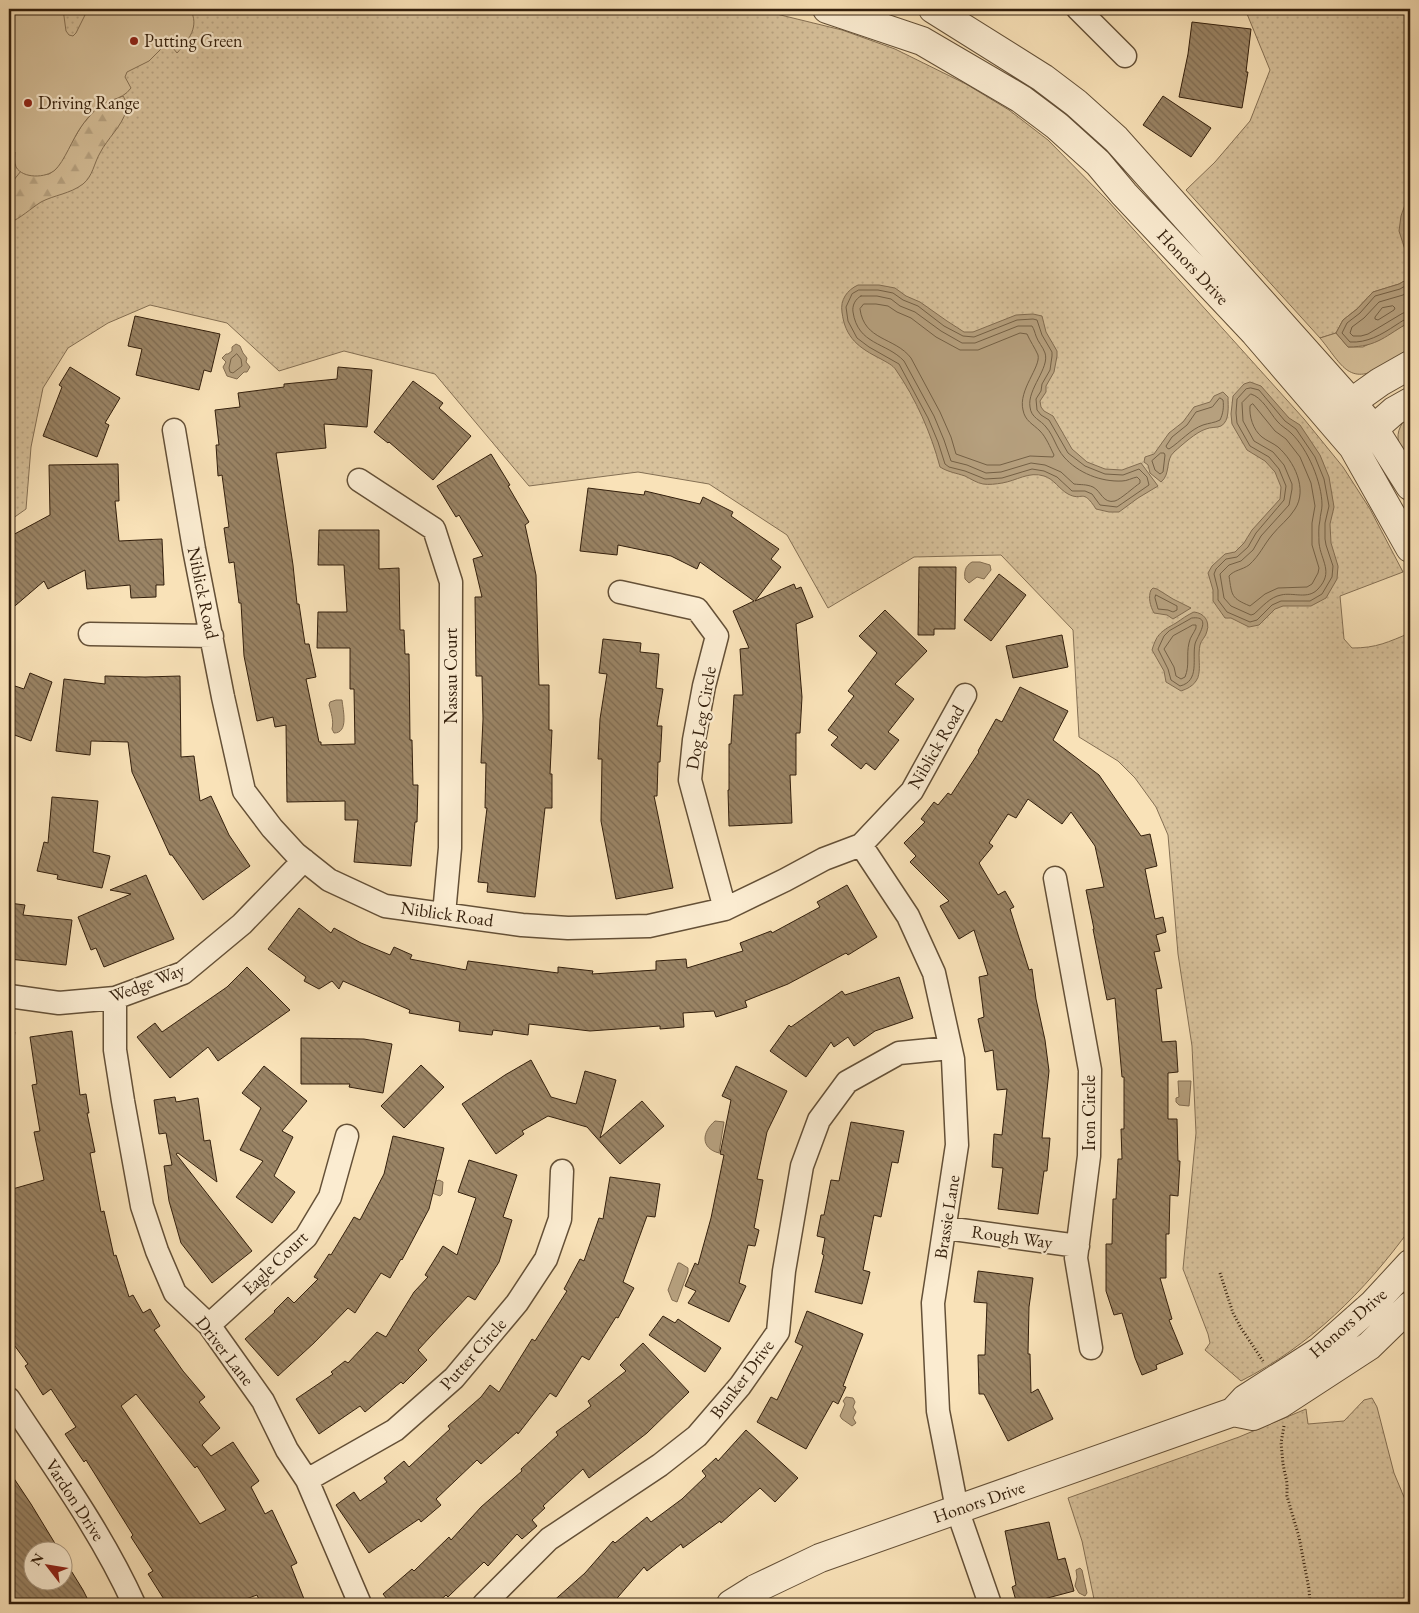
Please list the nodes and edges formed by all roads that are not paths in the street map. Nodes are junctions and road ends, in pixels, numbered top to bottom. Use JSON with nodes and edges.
{"nodes":[{"id":1,"x":827,"y":9,"type":"edge"},
{"id":2,"x":935,"y":9,"type":"edge"},
{"id":3,"x":1078,"y":9,"type":"edge"},
{"id":4,"x":922,"y":41,"type":"junction"},
{"id":5,"x":1125,"y":56,"type":"dead end"},
{"id":6,"x":1410,"y":365,"type":"edge"},
{"id":7,"x":1352,"y":402,"type":"junction"},
{"id":8,"x":1410,"y":402,"type":"edge"},
{"id":9,"x":1330,"y":419,"type":"junction"},
{"id":10,"x":1374,"y":429,"type":"junction"},
{"id":11,"x":174,"y":430,"type":"dead end"},
{"id":12,"x":1353,"y":447,"type":"junction"},
{"id":13,"x":359,"y":480,"type":"dead end"},
{"id":14,"x":1410,"y":486,"type":"edge"},
{"id":15,"x":1410,"y":548,"type":"edge"},
{"id":16,"x":620,"y":592,"type":"dead end"},
{"id":17,"x":90,"y":634,"type":"dead end"},
{"id":18,"x":212,"y":636,"type":"junction"},
{"id":19,"x":965,"y":695,"type":"dead end"},
{"id":20,"x":861,"y":845,"type":"junction"},
{"id":21,"x":304,"y":860,"type":"junction"},
{"id":22,"x":1055,"y":878,"type":"dead end"},
{"id":23,"x":725,"y":909,"type":"junction"},
{"id":24,"x":444,"y":914,"type":"junction"},
{"id":25,"x":9,"y":996,"type":"edge"},
{"id":26,"x":115,"y":998,"type":"junction"},
{"id":27,"x":950,"y":1048,"type":"junction"},
{"id":28,"x":347,"y":1136,"type":"dead end"},
{"id":29,"x":562,"y":1171,"type":"dead end"},
{"id":30,"x":946,"y":1228,"type":"junction"},
{"id":31,"x":1078,"y":1246,"type":"junction"},
{"id":32,"x":1410,"y":1264,"type":"edge"},
{"id":33,"x":1410,"y":1306,"type":"edge"},
{"id":34,"x":209,"y":1325,"type":"junction"},
{"id":35,"x":1091,"y":1348,"type":"dead end"},
{"id":36,"x":9,"y":1399,"type":"edge"},
{"id":37,"x":1233,"y":1412,"type":"junction"},
{"id":38,"x":307,"y":1480,"type":"junction"},
{"id":39,"x":957,"y":1510,"type":"junction"},
{"id":40,"x":134,"y":1604,"type":"edge"},
{"id":41,"x":360,"y":1604,"type":"edge"},
{"id":42,"x":484,"y":1604,"type":"edge"},
{"id":43,"x":731,"y":1604,"type":"edge"},
{"id":44,"x":990,"y":1604,"type":"edge"}],
"edges":[{"from":1,"to":4,"type":"street","name":"Honors Drive"},
{"from":2,"to":4,"type":"street"},
{"from":2,"to":7,"type":"street","name":"Honors Drive"},
{"from":3,"to":5,"type":"street"},
{"from":4,"to":9,"type":"street","name":"Honors Drive"},
{"from":6,"to":7,"type":"street"},
{"from":7,"to":9,"type":"street"},
{"from":7,"to":10,"type":"street","name":"Honors Drive"},
{"from":8,"to":10,"type":"street"},
{"from":9,"to":12,"type":"street","name":"Honors Drive"},
{"from":10,"to":12,"type":"street"},
{"from":10,"to":14,"type":"street","name":"Honors Drive"},
{"from":11,"to":18,"type":"street","name":"Niblick Road"},
{"from":12,"to":15,"type":"street","name":"Honors Drive"},
{"from":13,"to":24,"type":"street","name":"Nassau Court"},
{"from":16,"to":23,"type":"street","name":"Dog Leg Circle"},
{"from":17,"to":18,"type":"street"},
{"from":18,"to":21,"type":"street","name":"Niblick Road"},
{"from":19,"to":20,"type":"street","name":"Niblick Road"},
{"from":20,"to":23,"type":"street","name":"Niblick Road"},
{"from":20,"to":27,"type":"street","name":"Brassie Lane"},
{"from":21,"to":24,"type":"street","name":"Niblick Road"},
{"from":21,"to":26,"type":"street","name":"Wedge Way"},
{"from":22,"to":31,"type":"street","name":"Iron Circle"},
{"from":23,"to":24,"type":"street","name":"Niblick Road"},
{"from":25,"to":26,"type":"street","name":"Wedge Way"},
{"from":26,"to":34,"type":"street","name":"Driver Lane"},
{"from":27,"to":30,"type":"street","name":"Brassie Lane"},
{"from":27,"to":42,"type":"street","name":"Bunker Drive"},
{"from":28,"to":34,"type":"street","name":"Eagle Court"},
{"from":29,"to":38,"type":"street","name":"Putter Circle"},
{"from":30,"to":31,"type":"street","name":"Rough Way"},
{"from":30,"to":39,"type":"street","name":"Brassie Lane"},
{"from":31,"to":35,"type":"street","name":"Iron Circle"},
{"from":32,"to":37,"type":"street","name":"Honors Drive"},
{"from":33,"to":37,"type":"street","name":"Honors Drive"},
{"from":34,"to":38,"type":"street","name":"Driver Lane"},
{"from":36,"to":40,"type":"street","name":"Vardon Drive"},
{"from":37,"to":39,"type":"street","name":"Honors Drive"},
{"from":38,"to":41,"type":"street","name":"Driver Lane"},
{"from":39,"to":43,"type":"street","name":"Honors Drive"},
{"from":39,"to":44,"type":"street","name":"Brassie Lane"}]}
